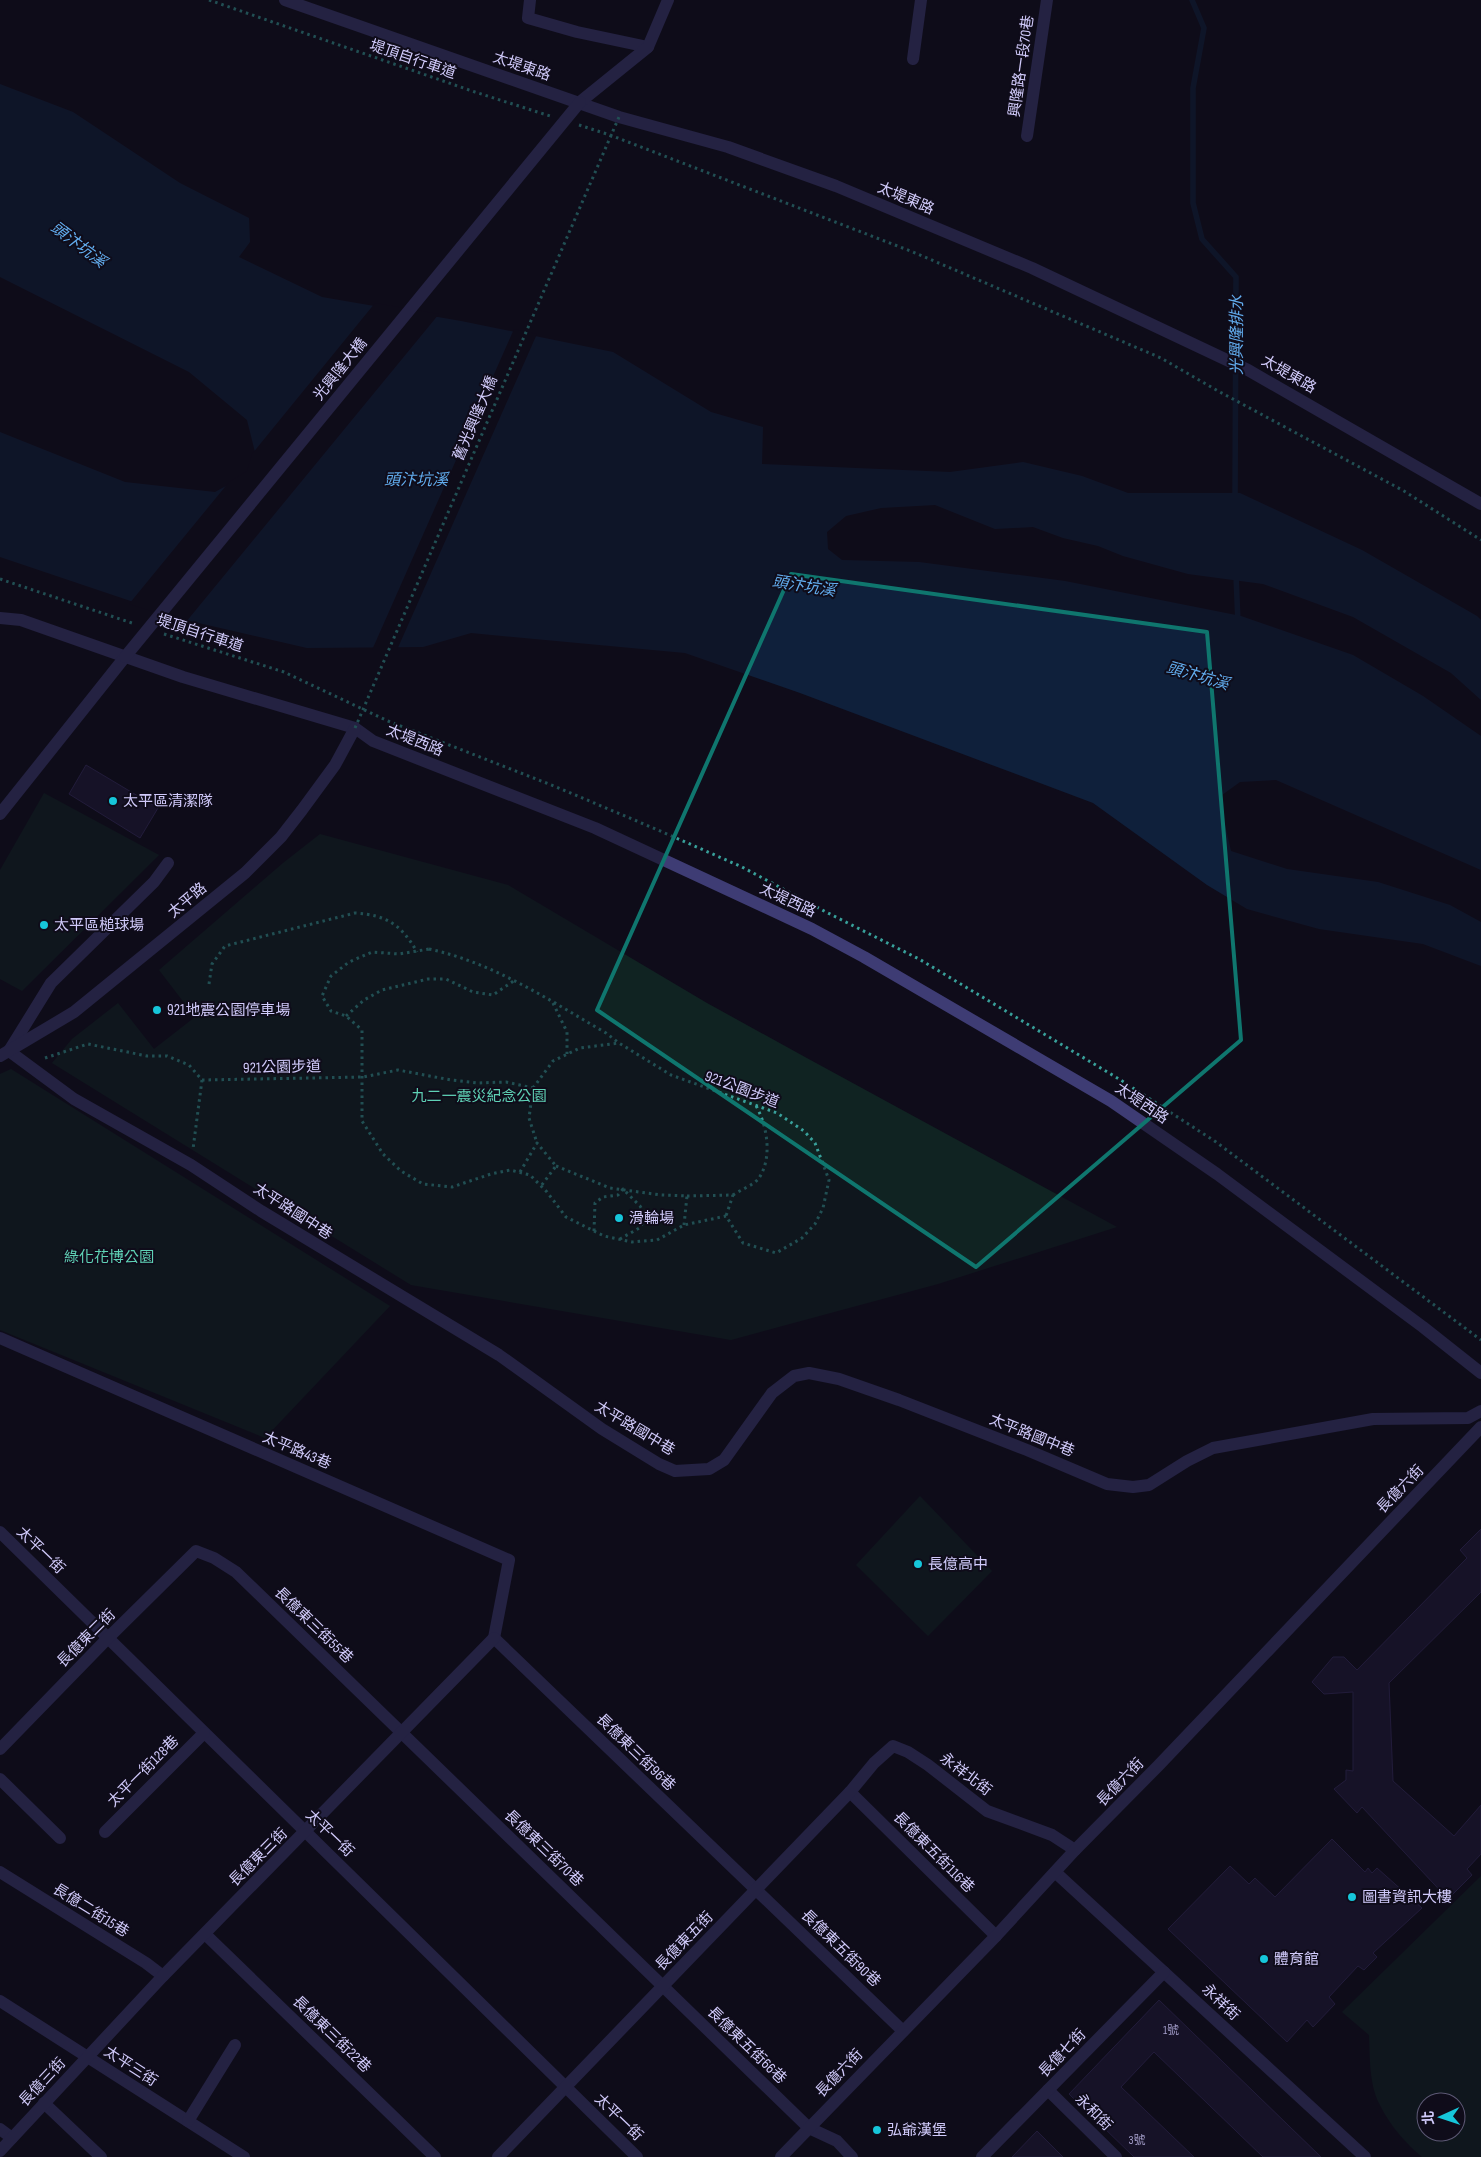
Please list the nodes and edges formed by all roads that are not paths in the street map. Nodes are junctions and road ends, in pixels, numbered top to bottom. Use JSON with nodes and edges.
{"nodes":[{"id":1,"x":285,"y":0,"type":"edge"},
{"id":2,"x":530,"y":0,"type":"edge"},
{"id":3,"x":668,"y":0,"type":"edge"},
{"id":4,"x":921,"y":0,"type":"edge"},
{"id":5,"x":1047,"y":0,"type":"edge"},
{"id":6,"x":648,"y":47,"type":"junction"},
{"id":7,"x":913,"y":59,"type":"dead end"},
{"id":8,"x":580,"y":102,"type":"junction"},
{"id":9,"x":1027,"y":136,"type":"dead end"},
{"id":10,"x":1481,"y":504,"type":"edge"},
{"id":11,"x":0,"y":618,"type":"edge"},
{"id":12,"x":125,"y":657,"type":"junction"},
{"id":13,"x":355,"y":728,"type":"junction"},
{"id":14,"x":0,"y":814,"type":"edge"},
{"id":15,"x":168,"y":863,"type":"dead end"},
{"id":16,"x":5,"y":1053,"type":"edge"},
{"id":17,"x":0,"y":1338,"type":"edge"},
{"id":18,"x":1481,"y":1373,"type":"edge"},
{"id":19,"x":1481,"y":1411,"type":"edge"},
{"id":20,"x":1481,"y":1427,"type":"edge"},
{"id":21,"x":0,"y":1532,"type":"edge"},
{"id":22,"x":196,"y":1551,"type":"joint"},
{"id":23,"x":108,"y":1638,"type":"junction"},
{"id":24,"x":494,"y":1638,"type":"junction"},
{"id":25,"x":402,"y":1732,"type":"junction"},
{"id":26,"x":204,"y":1733,"type":"junction"},
{"id":27,"x":893,"y":1746,"type":"joint"},
{"id":28,"x":0,"y":1749,"type":"edge"},
{"id":29,"x":0,"y":1779,"type":"edge"},
{"id":30,"x":850,"y":1792,"type":"junction"},
{"id":31,"x":105,"y":1832,"type":"dead end"},
{"id":32,"x":305,"y":1832,"type":"junction"},
{"id":33,"x":60,"y":1838,"type":"dead end"},
{"id":34,"x":1075,"y":1850,"type":"junction"},
{"id":35,"x":0,"y":1872,"type":"edge"},
{"id":36,"x":1055,"y":1872,"type":"junction"},
{"id":37,"x":756,"y":1889,"type":"junction"},
{"id":38,"x":205,"y":1934,"type":"junction"},
{"id":39,"x":996,"y":1936,"type":"junction"},
{"id":40,"x":1164,"y":1972,"type":"junction"},
{"id":41,"x":163,"y":1976,"type":"junction"},
{"id":42,"x":663,"y":1986,"type":"junction"},
{"id":43,"x":0,"y":2001,"type":"edge"},
{"id":44,"x":903,"y":2031,"type":"junction"},
{"id":45,"x":236,"y":2045,"type":"dead end"},
{"id":46,"x":87,"y":2057,"type":"junction"},
{"id":47,"x":566,"y":2086,"type":"junction"},
{"id":48,"x":1048,"y":2090,"type":"junction"},
{"id":49,"x":44,"y":2103,"type":"junction"},
{"id":50,"x":188,"y":2121,"type":"junction"},
{"id":51,"x":809,"y":2128,"type":"junction"},
{"id":52,"x":0,"y":2129,"type":"edge"},
{"id":53,"x":12,"y":2138,"type":"junction"},
{"id":54,"x":0,"y":2151,"type":"edge"},
{"id":55,"x":240,"y":2156,"type":"edge"},
{"id":56,"x":101,"y":2157,"type":"edge"},
{"id":57,"x":436,"y":2157,"type":"edge"},
{"id":58,"x":498,"y":2157,"type":"edge"},
{"id":59,"x":637,"y":2157,"type":"edge"},
{"id":60,"x":781,"y":2157,"type":"edge"},
{"id":61,"x":852,"y":2157,"type":"edge"},
{"id":62,"x":982,"y":2157,"type":"edge"},
{"id":63,"x":1116,"y":2157,"type":"edge"},
{"id":64,"x":1365,"y":2157,"type":"edge"}],
"edges":[{"from":1,"to":8,"type":"street","name":"太堤東路"},
{"from":2,"to":6,"type":"street"},
{"from":3,"to":6,"type":"street"},
{"from":4,"to":7,"type":"street"},
{"from":5,"to":9,"type":"street","name":"興隆路一段70巷"},
{"from":6,"to":8,"type":"street","name":"光興隆大橋"},
{"from":8,"to":10,"type":"street","name":"太堤東路"},
{"from":8,"to":12,"type":"street","name":"光興隆大橋","bridge":true},
{"from":11,"to":12,"type":"street","name":"太堤西路"},
{"from":12,"to":13,"type":"street","name":"太堤西路"},
{"from":12,"to":14,"type":"street"},
{"from":13,"to":16,"type":"street","name":"太平路"},
{"from":13,"to":18,"type":"street","name":"太堤西路"},
{"from":15,"to":16,"type":"street"},
{"from":16,"to":19,"type":"street","name":"太平路國中巷"},
{"from":17,"to":24,"type":"street","name":"太平路43巷"},
{"from":20,"to":34,"type":"street","name":"長億六街"},
{"from":21,"to":23,"type":"street","name":"太平一街"},
{"from":22,"to":23,"type":"street","name":"長億東二街"},
{"from":22,"to":25,"type":"street","name":"長億東三街55巷"},
{"from":23,"to":26,"type":"street","name":"太平一街"},
{"from":23,"to":28,"type":"street","name":"長億東二街"},
{"from":24,"to":25,"type":"street","name":"長億東三街"},
{"from":24,"to":37,"type":"street","name":"長億東三街96巷"},
{"from":25,"to":32,"type":"street","name":"長億東三街"},
{"from":25,"to":42,"type":"street","name":"長億東三街70巷"},
{"from":26,"to":31,"type":"street","name":"太平一街128巷"},
{"from":26,"to":32,"type":"street","name":"太平一街"},
{"from":27,"to":30,"type":"street","name":"長億東五街"},
{"from":27,"to":34,"type":"street","name":"永祥北街"},
{"from":29,"to":33,"type":"street"},
{"from":30,"to":37,"type":"street","name":"長億東五街"},
{"from":30,"to":39,"type":"street","name":"長億東五街116巷"},
{"from":32,"to":38,"type":"street","name":"長億東三街"},
{"from":32,"to":47,"type":"street","name":"太平一街"},
{"from":34,"to":36,"type":"street","name":"長億六街"},
{"from":35,"to":41,"type":"street","name":"長億二街15巷"},
{"from":36,"to":39,"type":"street","name":"長億六街"},
{"from":36,"to":40,"type":"street","name":"永祥街"},
{"from":37,"to":42,"type":"street","name":"長億東五街"},
{"from":37,"to":44,"type":"street","name":"長億東五街90巷"},
{"from":38,"to":41,"type":"street","name":"長億東三街"},
{"from":38,"to":57,"type":"street","name":"長億東三街22巷"},
{"from":39,"to":44,"type":"street","name":"長億六街"},
{"from":40,"to":48,"type":"street","name":"長億七街"},
{"from":40,"to":64,"type":"street","name":"永祥街"},
{"from":41,"to":46,"type":"street","name":"長億東三街"},
{"from":42,"to":47,"type":"street","name":"長億東五街"},
{"from":42,"to":51,"type":"street","name":"長億東五街66巷"},
{"from":43,"to":46,"type":"street","name":"太平三街"},
{"from":44,"to":51,"type":"street","name":"長億六街"},
{"from":45,"to":50,"type":"street"},
{"from":46,"to":49,"type":"street","name":"長億三街"},
{"from":46,"to":50,"type":"street","name":"太平三街"},
{"from":47,"to":58,"type":"street","name":"長億東五街"},
{"from":47,"to":59,"type":"street","name":"太平一街"},
{"from":48,"to":62,"type":"street","name":"長億七街"},
{"from":48,"to":63,"type":"street","name":"永和街"},
{"from":49,"to":53,"type":"street","name":"長億三街"},
{"from":49,"to":56,"type":"street"},
{"from":50,"to":55,"type":"street","name":"太平三街"},
{"from":51,"to":60,"type":"street","name":"長億六街"},
{"from":51,"to":61,"type":"street","name":"長億東五街66巷"},
{"from":52,"to":53,"type":"street"},
{"from":53,"to":54,"type":"street","name":"長億三街"}]}
